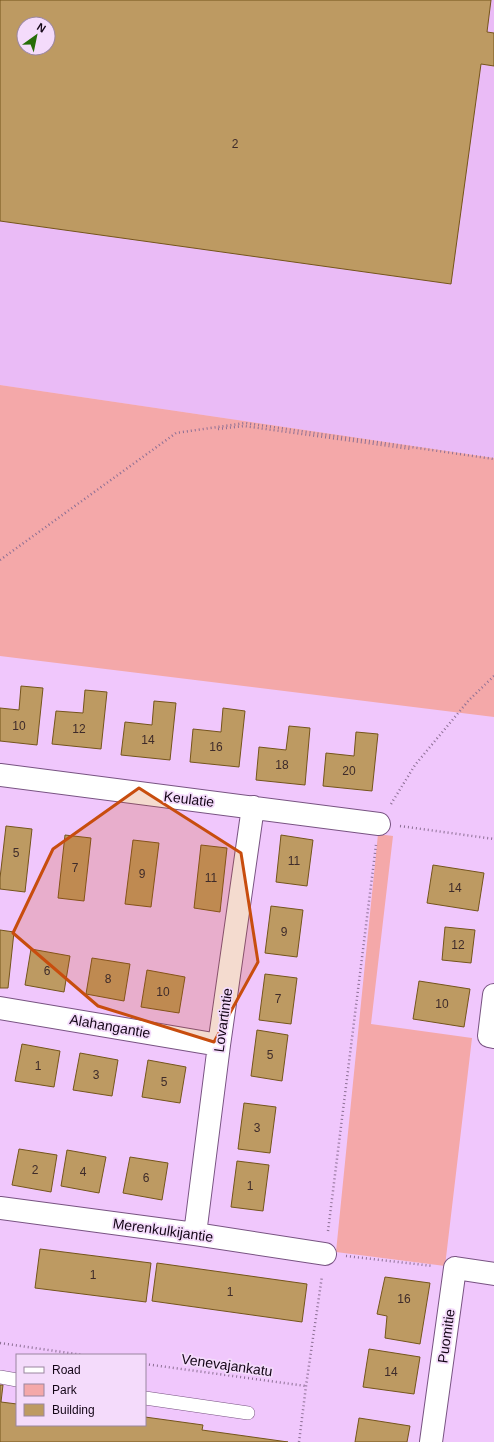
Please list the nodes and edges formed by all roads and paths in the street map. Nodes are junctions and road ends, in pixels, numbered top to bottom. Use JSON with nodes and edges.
{"nodes":[{"id":1,"x":494,"y":459,"type":"edge"},
{"id":2,"x":0,"y":560,"type":"edge"},
{"id":3,"x":494,"y":676,"type":"edge"},
{"id":4,"x":0,"y":775,"type":"edge"},
{"id":5,"x":253,"y":807,"type":"junction"},
{"id":6,"x":379,"y":824,"type":"junction"},
{"id":7,"x":494,"y":839,"type":"edge"},
{"id":8,"x":494,"y":995,"type":"edge"},
{"id":9,"x":0,"y":1008,"type":"edge"},
{"id":10,"x":494,"y":1037,"type":"edge"},
{"id":11,"x":219,"y":1044,"type":"junction"},
{"id":12,"x":0,"y":1208,"type":"edge"},
{"id":13,"x":195,"y":1234,"type":"junction"},
{"id":14,"x":325,"y":1254,"type":"junction"},
{"id":15,"x":455,"y":1268,"type":"junction"},
{"id":16,"x":494,"y":1274,"type":"edge"},
{"id":17,"x":0,"y":1343,"type":"edge"},
{"id":18,"x":76,"y":1354,"type":"edge"},
{"id":19,"x":146,"y":1364,"type":"edge"},
{"id":20,"x":0,"y":1377,"type":"edge"},
{"id":21,"x":16,"y":1380,"type":"edge"},
{"id":22,"x":306,"y":1386,"type":"junction"},
{"id":23,"x":146,"y":1398,"type":"edge"},
{"id":24,"x":248,"y":1413,"type":"dead end"},
{"id":25,"x":299,"y":1442,"type":"edge"},
{"id":26,"x":431,"y":1442,"type":"edge"}],
"edges":[{"from":1,"to":2,"type":"path"},
{"from":3,"to":6,"type":"path"},
{"from":4,"to":5,"type":"street","name":"Keulatie"},
{"from":5,"to":6,"type":"street","name":"Keulatie"},
{"from":5,"to":11,"type":"street","name":"Lovartintie"},
{"from":6,"to":7,"type":"path"},
{"from":6,"to":14,"type":"path"},
{"from":8,"to":10,"type":"street"},
{"from":9,"to":11,"type":"street","name":"Alahangantie"},
{"from":11,"to":13,"type":"street","name":"Lovartintie"},
{"from":12,"to":13,"type":"street","name":"Merenkulkijantie"},
{"from":13,"to":14,"type":"street","name":"Merenkulkijantie"},
{"from":14,"to":15,"type":"path"},
{"from":14,"to":22,"type":"path"},
{"from":15,"to":16,"type":"street"},
{"from":15,"to":26,"type":"street","name":"Puomitie"},
{"from":17,"to":18,"type":"path"},
{"from":19,"to":22,"type":"path","name":"Venevajankatu"},
{"from":20,"to":21,"type":"lane"},
{"from":22,"to":25,"type":"path"},
{"from":23,"to":24,"type":"lane"}]}
